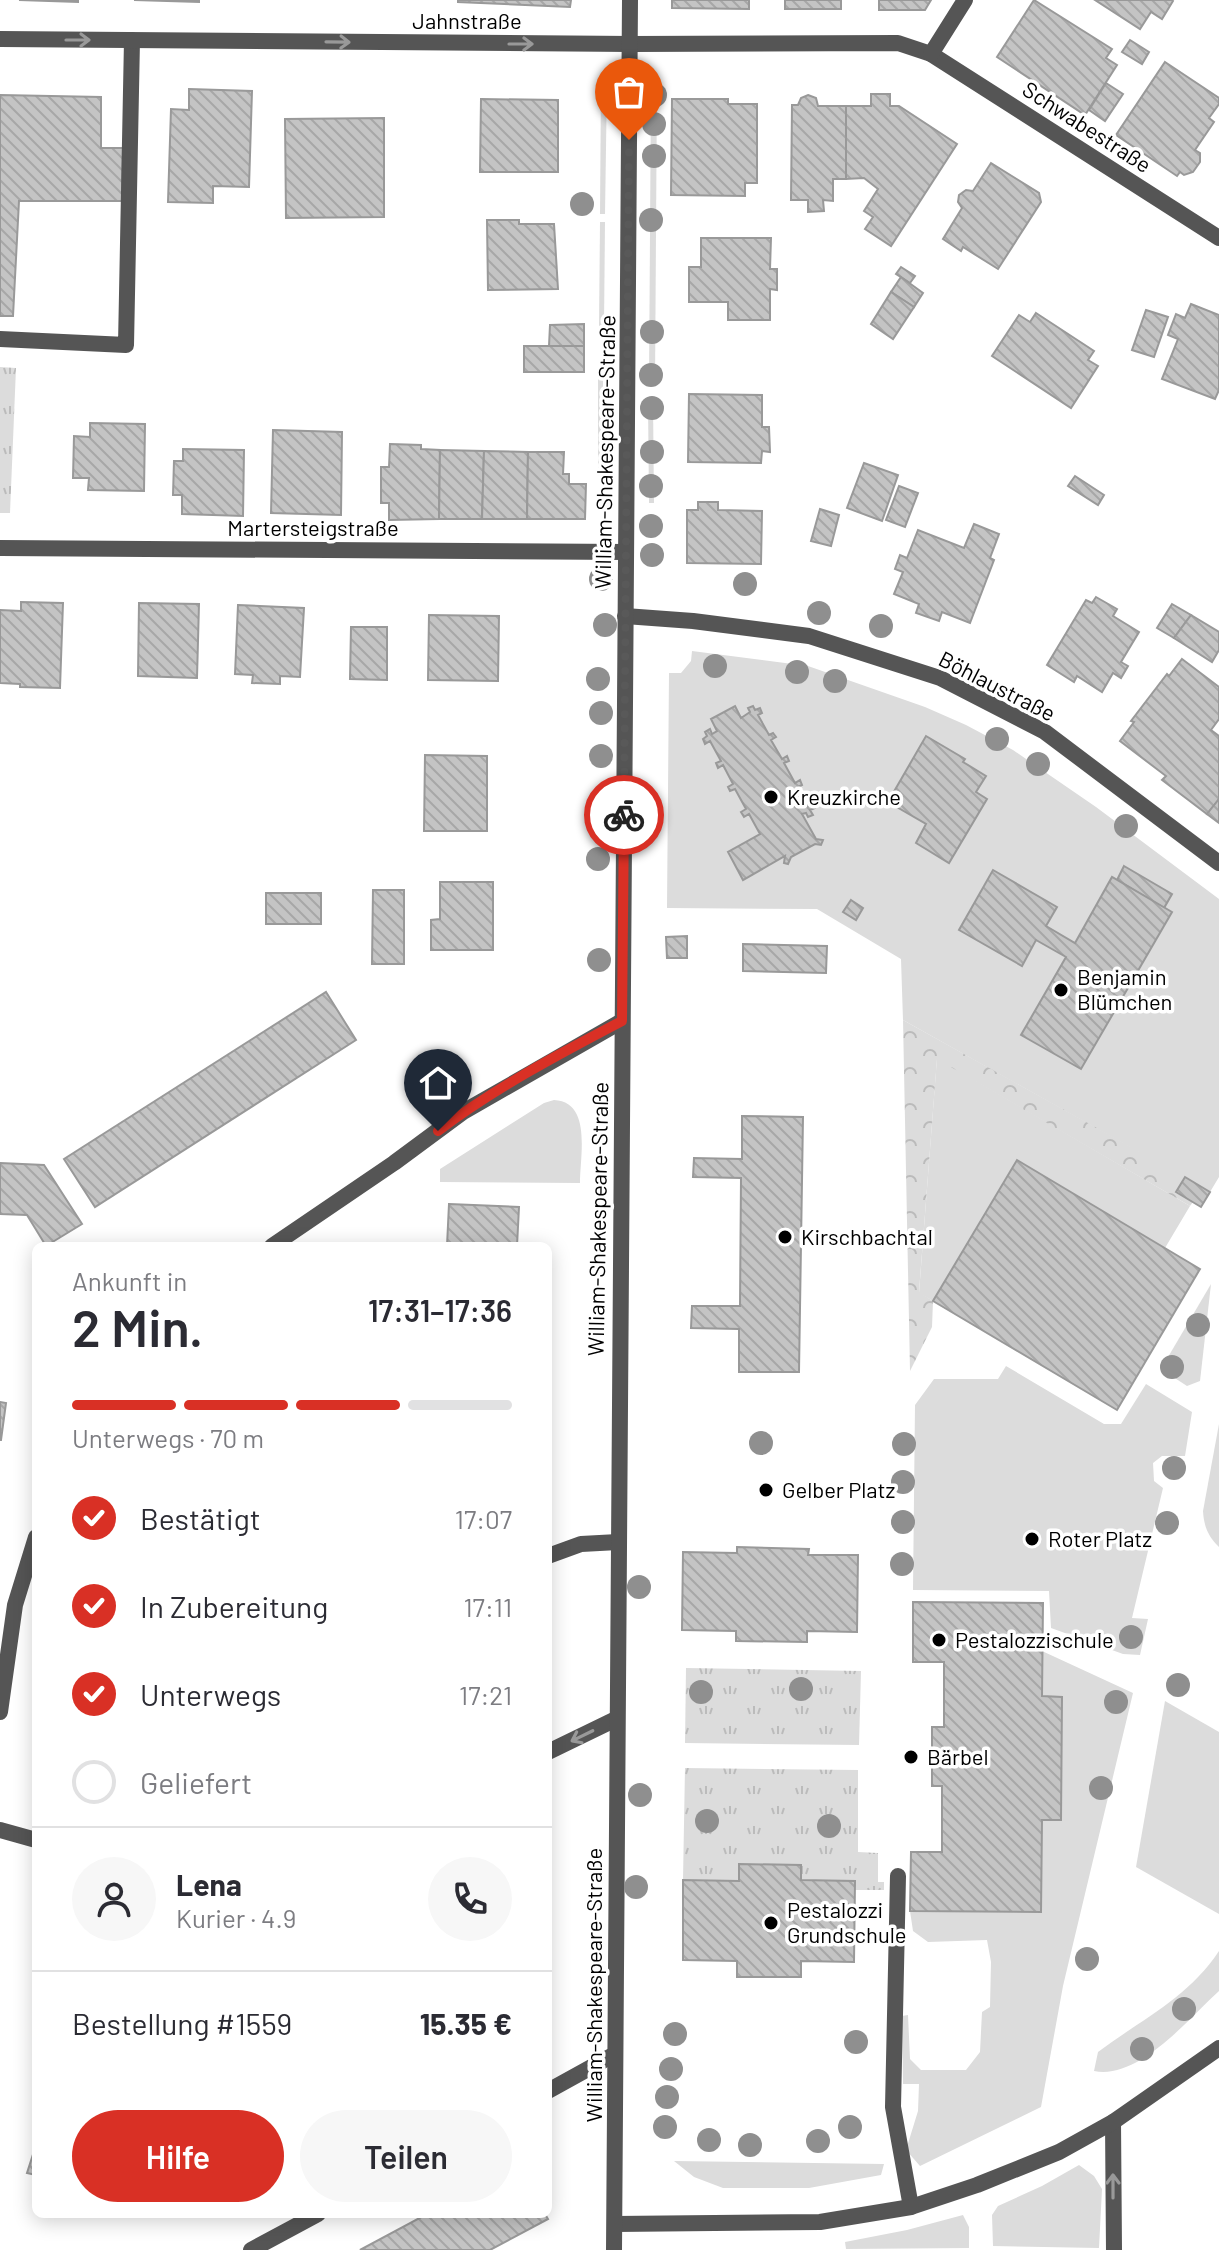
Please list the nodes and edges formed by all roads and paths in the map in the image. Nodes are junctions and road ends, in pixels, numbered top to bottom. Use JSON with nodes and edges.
{"nodes":[{"id":1,"x":630,"y":0,"type":"edge"},
{"id":2,"x":965,"y":0,"type":"edge"},
{"id":3,"x":0,"y":39,"type":"edge"},
{"id":4,"x":132,"y":40,"type":"junction"},
{"id":5,"x":631,"y":44,"type":"junction"},
{"id":6,"x":931,"y":54,"type":"junction"},
{"id":7,"x":1219,"y":238,"type":"edge"},
{"id":8,"x":0,"y":339,"type":"edge"},
{"id":9,"x":0,"y":548,"type":"edge"},
{"id":10,"x":626,"y":552,"type":"junction"},
{"id":11,"x":625,"y":616,"type":"junction"},
{"id":12,"x":1219,"y":863,"type":"edge"},
{"id":13,"x":622,"y":1021,"type":"junction"},
{"id":14,"x":278,"y":1242,"type":"edge"},
{"id":15,"x":618,"y":1542,"type":"junction"},
{"id":16,"x":32,"y":1546,"type":"edge"},
{"id":17,"x":552,"y":1555,"type":"edge"},
{"id":18,"x":8,"y":1603,"type":"edge"},
{"id":19,"x":0,"y":1712,"type":"edge"},
{"id":20,"x":616,"y":1719,"type":"junction"},
{"id":21,"x":552,"y":1750,"type":"edge"},
{"id":22,"x":0,"y":1830,"type":"edge"},
{"id":23,"x":32,"y":1839,"type":"edge"},
{"id":24,"x":898,"y":1876,"type":"dead end"},
{"id":25,"x":1219,"y":2048,"type":"edge"},
{"id":26,"x":615,"y":2054,"type":"junction"},
{"id":27,"x":552,"y":2089,"type":"edge"},
{"id":28,"x":1113,"y":2122,"type":"junction"},
{"id":29,"x":911,"y":2207,"type":"junction"},
{"id":30,"x":311,"y":2218,"type":"edge"},
{"id":31,"x":615,"y":2224,"type":"junction"},
{"id":32,"x":251,"y":2250,"type":"edge"},
{"id":33,"x":614,"y":2250,"type":"edge"},
{"id":34,"x":1114,"y":2250,"type":"edge"}],
"edges":[{"from":1,"to":5,"type":"street","name":"William-Shakespeare-Straße"},
{"from":2,"to":6,"type":"street"},
{"from":3,"to":4,"type":"street","name":"Jahnstraße","one_way":true},
{"from":4,"to":5,"type":"street","name":"Jahnstraße","one_way":true},
{"from":4,"to":8,"type":"street"},
{"from":5,"to":6,"type":"street","name":"Jahnstraße"},
{"from":5,"to":10,"type":"street","name":"William-Shakespeare-Straße"},
{"from":6,"to":7,"type":"street","name":"Schwabestraße"},
{"from":9,"to":10,"type":"street","name":"Martersteigstraße"},
{"from":10,"to":11,"type":"street","name":"William-Shakespeare-Straße"},
{"from":11,"to":12,"type":"street","name":"Böhlaustraße"},
{"from":11,"to":13,"type":"street","name":"William-Shakespeare-Straße"},
{"from":13,"to":14,"type":"street"},
{"from":13,"to":15,"type":"street","name":"William-Shakespeare-Straße"},
{"from":15,"to":17,"type":"street"},
{"from":15,"to":20,"type":"street","name":"William-Shakespeare-Straße"},
{"from":16,"to":18,"type":"street"},
{"from":18,"to":19,"type":"street"},
{"from":20,"to":21,"type":"street","one_way":true},
{"from":20,"to":26,"type":"street","name":"William-Shakespeare-Straße"},
{"from":22,"to":23,"type":"street"},
{"from":24,"to":29,"type":"street"},
{"from":25,"to":28,"type":"street"},
{"from":26,"to":27,"type":"street"},
{"from":26,"to":31,"type":"street","name":"William-Shakespeare-Straße"},
{"from":28,"to":29,"type":"street"},
{"from":34,"to":28,"type":"street","one_way":true},
{"from":29,"to":31,"type":"street"},
{"from":30,"to":32,"type":"street"},
{"from":31,"to":33,"type":"street","name":"William-Shakespeare-Straße"}]}
